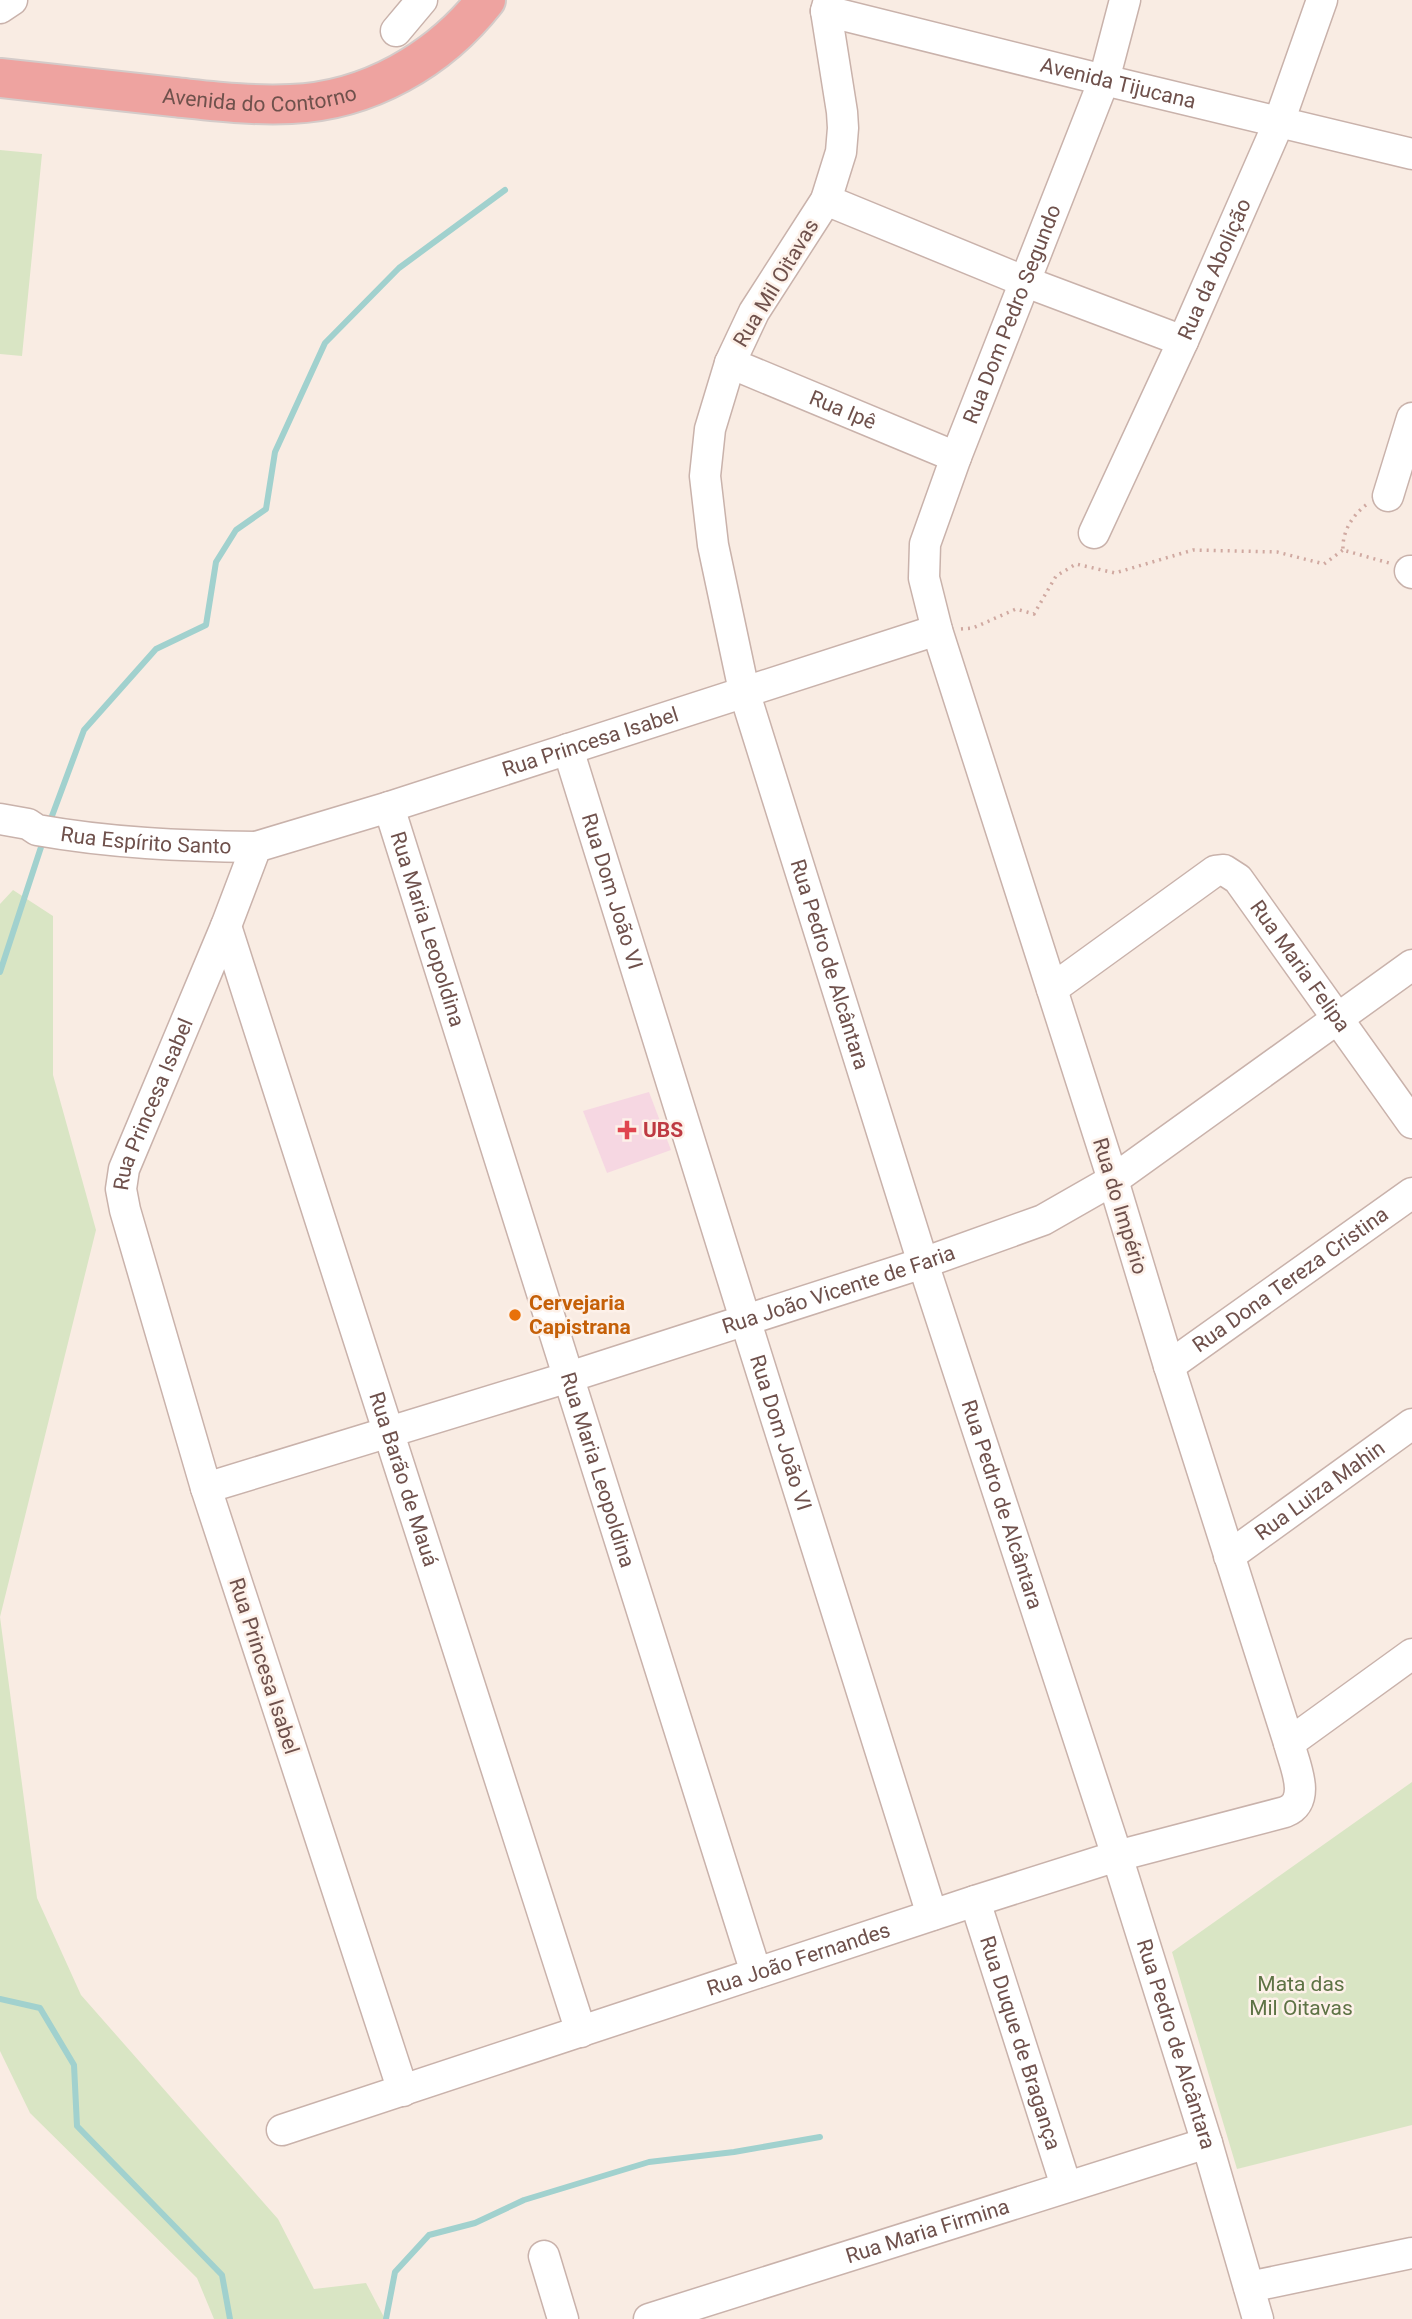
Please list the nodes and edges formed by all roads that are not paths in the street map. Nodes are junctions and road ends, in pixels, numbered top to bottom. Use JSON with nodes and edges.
{"nodes":[{"id":1,"x":12,"y":0,"type":"edge"},
{"id":2,"x":422,"y":0,"type":"edge"},
{"id":3,"x":486,"y":0,"type":"edge"},
{"id":4,"x":1125,"y":0,"type":"edge"},
{"id":5,"x":1322,"y":0,"type":"edge"},
{"id":6,"x":828,"y":6,"type":"edge"},
{"id":7,"x":0,"y":8,"type":"edge"},
{"id":8,"x":396,"y":31,"type":"dead end"},
{"id":9,"x":0,"y":78,"type":"edge"},
{"id":10,"x":1104,"y":80,"type":"junction"},
{"id":11,"x":1279,"y":122,"type":"junction"},
{"id":12,"x":1412,"y":153,"type":"edge"},
{"id":13,"x":826,"y":200,"type":"junction"},
{"id":14,"x":1026,"y":282,"type":"junction"},
{"id":15,"x":1183,"y":341,"type":"junction"},
{"id":16,"x":730,"y":363,"type":"junction"},
{"id":17,"x":1412,"y":418,"type":"edge"},
{"id":18,"x":956,"y":457,"type":"junction"},
{"id":19,"x":1388,"y":496,"type":"road end"},
{"id":20,"x":1094,"y":533,"type":"dead end"},
{"id":21,"x":937,"y":629,"type":"junction"},
{"id":22,"x":744,"y":691,"type":"junction"},
{"id":23,"x":568,"y":749,"type":"junction"},
{"id":24,"x":389,"y":807,"type":"junction"},
{"id":25,"x":0,"y":819,"type":"edge"},
{"id":26,"x":47,"y":832,"type":"junction"},
{"id":27,"x":0,"y":835,"type":"edge"},
{"id":28,"x":256,"y":847,"type":"junction"},
{"id":29,"x":226,"y":926,"type":"junction"},
{"id":30,"x":1412,"y":965,"type":"edge"},
{"id":31,"x":1052,"y":989,"type":"junction"},
{"id":32,"x":1337,"y":1019,"type":"junction"},
{"id":33,"x":1412,"y":1124,"type":"edge"},
{"id":34,"x":1113,"y":1180,"type":"junction"},
{"id":35,"x":1412,"y":1193,"type":"edge"},
{"id":36,"x":923,"y":1263,"type":"junction"},
{"id":37,"x":745,"y":1319,"type":"junction"},
{"id":38,"x":1169,"y":1366,"type":"junction"},
{"id":39,"x":569,"y":1377,"type":"junction"},
{"id":40,"x":1412,"y":1424,"type":"edge"},
{"id":41,"x":389,"y":1431,"type":"junction"},
{"id":42,"x":206,"y":1488,"type":"junction"},
{"id":43,"x":1228,"y":1556,"type":"junction"},
{"id":44,"x":1412,"y":1654,"type":"edge"},
{"id":45,"x":1289,"y":1742,"type":"junction"},
{"id":46,"x":1300,"y":1785,"type":"joint"},
{"id":47,"x":1117,"y":1856,"type":"junction"},
{"id":48,"x":975,"y":1901,"type":"junction"},
{"id":49,"x":932,"y":1914,"type":"junction"},
{"id":50,"x":756,"y":1973,"type":"junction"},
{"id":51,"x":581,"y":2032,"type":"junction"},
{"id":52,"x":403,"y":2091,"type":"junction"},
{"id":53,"x":282,"y":2130,"type":"dead end"},
{"id":54,"x":1207,"y":2143,"type":"junction"},
{"id":55,"x":1066,"y":2186,"type":"junction"},
{"id":56,"x":1412,"y":2253,"type":"edge"},
{"id":57,"x":544,"y":2256,"type":"dead end"},
{"id":58,"x":1249,"y":2287,"type":"junction"},
{"id":59,"x":563,"y":2319,"type":"edge"},
{"id":60,"x":649,"y":2319,"type":"edge"},
{"id":61,"x":1258,"y":2319,"type":"edge"}],
"edges":[{"from":1,"to":7,"type":"street"},
{"from":2,"to":8,"type":"street"},
{"from":3,"to":9,"type":"highway","name":"Avenida do Contorno"},
{"from":4,"to":10,"type":"street","name":"Rua Dom Pedro Segundo"},
{"from":5,"to":11,"type":"street","name":"Rua da Abolição"},
{"from":6,"to":10,"type":"street","name":"Avenida Tijucana"},
{"from":6,"to":13,"type":"street","name":"Rua Mil Oitavas"},
{"from":10,"to":11,"type":"street","name":"Avenida Tijucana"},
{"from":10,"to":14,"type":"street","name":"Rua Dom Pedro Segundo"},
{"from":11,"to":12,"type":"street","name":"Avenida Tijucana"},
{"from":11,"to":15,"type":"street","name":"Rua da Abolição"},
{"from":13,"to":14,"type":"street"},
{"from":13,"to":16,"type":"street","name":"Rua Mil Oitavas"},
{"from":14,"to":15,"type":"street"},
{"from":14,"to":18,"type":"street","name":"Rua Dom Pedro Segundo"},
{"from":15,"to":20,"type":"street","name":"Rua da Abolição"},
{"from":16,"to":18,"type":"street","name":"Rua Ipê"},
{"from":16,"to":22,"type":"street","name":"Rua Mil Oitavas"},
{"from":17,"to":19,"type":"street"},
{"from":18,"to":21,"type":"street","name":"Rua Dom Pedro Segundo"},
{"from":21,"to":22,"type":"street","name":"Rua Princesa Isabel"},
{"from":21,"to":31,"type":"street","name":"Rua do Império"},
{"from":22,"to":23,"type":"street","name":"Rua Princesa Isabel"},
{"from":22,"to":36,"type":"street","name":"Rua Pedro de Alcântara"},
{"from":23,"to":24,"type":"street","name":"Rua Princesa Isabel"},
{"from":23,"to":37,"type":"street","name":"Rua Dom João VI"},
{"from":24,"to":28,"type":"street","name":"Rua Princesa Isabel"},
{"from":24,"to":39,"type":"street","name":"Rua Maria Leopoldina"},
{"from":25,"to":26,"type":"street","name":"Rua Espírito Santo"},
{"from":26,"to":27,"type":"street","name":"Rua Espírito Santo"},
{"from":26,"to":28,"type":"street","name":"Rua Espírito Santo"},
{"from":28,"to":29,"type":"street","name":"Rua Princesa Isabel"},
{"from":29,"to":41,"type":"street","name":"Rua Barão de Mauá"},
{"from":29,"to":42,"type":"street","name":"Rua Princesa Isabel"},
{"from":30,"to":32,"type":"street","name":"Rua João Vicente de Faria"},
{"from":31,"to":32,"type":"street","name":"Rua Maria Felipa"},
{"from":31,"to":34,"type":"street","name":"Rua do Império"},
{"from":32,"to":33,"type":"street","name":"Rua Maria Felipa"},
{"from":32,"to":34,"type":"street","name":"Rua João Vicente de Faria"},
{"from":34,"to":36,"type":"street","name":"Rua João Vicente de Faria"},
{"from":34,"to":38,"type":"street","name":"Rua do Império"},
{"from":35,"to":38,"type":"street","name":"Rua Dona Tereza Cristina"},
{"from":36,"to":37,"type":"street","name":"Rua João Vicente de Faria"},
{"from":36,"to":47,"type":"street","name":"Rua Pedro de Alcântara"},
{"from":37,"to":39,"type":"street","name":"Rua João Vicente de Faria"},
{"from":37,"to":49,"type":"street","name":"Rua Dom João VI"},
{"from":38,"to":43,"type":"street","name":"Rua do Império"},
{"from":39,"to":41,"type":"street","name":"Rua João Vicente de Faria"},
{"from":39,"to":50,"type":"street","name":"Rua Maria Leopoldina"},
{"from":40,"to":43,"type":"street","name":"Rua Luiza Mahin"},
{"from":41,"to":42,"type":"street","name":"Rua João Vicente de Faria"},
{"from":41,"to":51,"type":"street","name":"Rua Barão de Mauá"},
{"from":42,"to":52,"type":"street","name":"Rua Princesa Isabel"},
{"from":43,"to":45,"type":"street","name":"Rua do Império"},
{"from":44,"to":45,"type":"street"},
{"from":45,"to":46,"type":"street","name":"Rua do Império"},
{"from":46,"to":47,"type":"street","name":"Rua João Fernandes"},
{"from":47,"to":48,"type":"street","name":"Rua João Fernandes"},
{"from":47,"to":54,"type":"street","name":"Rua Pedro de Alcântara"},
{"from":48,"to":49,"type":"street","name":"Rua João Fernandes"},
{"from":48,"to":55,"type":"street","name":"Rua Duque de Bragança"},
{"from":49,"to":50,"type":"street","name":"Rua João Fernandes"},
{"from":50,"to":51,"type":"street","name":"Rua João Fernandes"},
{"from":51,"to":52,"type":"street","name":"Rua João Fernandes"},
{"from":52,"to":53,"type":"street","name":"Rua João Fernandes"},
{"from":54,"to":55,"type":"street","name":"Rua Maria Firmina"},
{"from":54,"to":58,"type":"street","name":"Rua Pedro de Alcântara"},
{"from":55,"to":60,"type":"street","name":"Rua Maria Firmina"},
{"from":56,"to":58,"type":"street"},
{"from":57,"to":59,"type":"street"},
{"from":58,"to":61,"type":"street","name":"Rua Pedro de Alcântara"}]}
